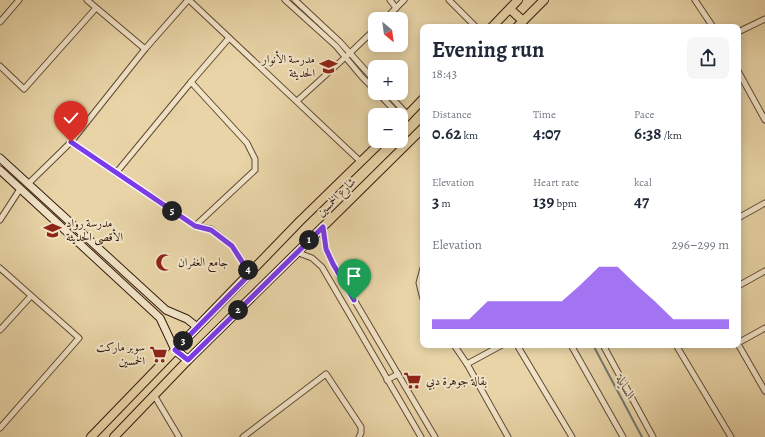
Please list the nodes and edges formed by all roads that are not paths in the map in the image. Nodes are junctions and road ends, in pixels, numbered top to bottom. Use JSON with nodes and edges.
{"nodes":[{"id":1,"x":19,"y":0,"type":"edge"},
{"id":2,"x":87,"y":0,"type":"edge"},
{"id":3,"x":189,"y":0,"type":"edge"},
{"id":4,"x":285,"y":0,"type":"edge"},
{"id":5,"x":295,"y":0,"type":"edge"},
{"id":6,"x":390,"y":0,"type":"edge"},
{"id":7,"x":404,"y":0,"type":"edge"},
{"id":8,"x":449,"y":0,"type":"edge"},
{"id":9,"x":518,"y":0,"type":"edge"},
{"id":10,"x":544,"y":0,"type":"edge"},
{"id":11,"x":695,"y":0,"type":"edge"},
{"id":12,"x":96,"y":8,"type":"junction"},
{"id":13,"x":396,"y":8,"type":"junction"},
{"id":14,"x":510,"y":9,"type":"junction"},
{"id":15,"x":392,"y":12,"type":"edge"},
{"id":16,"x":765,"y":19,"type":"edge"},
{"id":17,"x":523,"y":21,"type":"junction"},
{"id":18,"x":0,"y":22,"type":"edge"},
{"id":19,"x":473,"y":24,"type":"edge"},
{"id":20,"x":495,"y":24,"type":"edge"},
{"id":21,"x":520,"y":24,"type":"edge"},
{"id":22,"x":711,"y":24,"type":"edge"},
{"id":23,"x":741,"y":31,"type":"edge"},
{"id":24,"x":368,"y":36,"type":"edge"},
{"id":25,"x":230,"y":38,"type":"junction"},
{"id":26,"x":145,"y":49,"type":"junction"},
{"id":27,"x":350,"y":54,"type":"junction"},
{"id":28,"x":345,"y":58,"type":"junction"},
{"id":29,"x":0,"y":66,"type":"edge"},
{"id":30,"x":368,"y":73,"type":"edge"},
{"id":31,"x":741,"y":76,"type":"edge"},
{"id":32,"x":191,"y":82,"type":"junction"},
{"id":33,"x":368,"y":83,"type":"edge"},
{"id":34,"x":385,"y":100,"type":"edge"},
{"id":35,"x":297,"y":101,"type":"junction"},
{"id":36,"x":420,"y":102,"type":"edge"},
{"id":37,"x":394,"y":108,"type":"edge"},
{"id":38,"x":408,"y":112,"type":"edge"},
{"id":39,"x":765,"y":120,"type":"edge"},
{"id":40,"x":420,"y":132,"type":"edge"},
{"id":41,"x":71,"y":142,"type":"junction"},
{"id":42,"x":375,"y":148,"type":"edge"},
{"id":43,"x":0,"y":158,"type":"edge"},
{"id":44,"x":362,"y":162,"type":"junction"},
{"id":45,"x":0,"y":170,"type":"edge"},
{"id":46,"x":116,"y":173,"type":"junction"},
{"id":47,"x":28,"y":184,"type":"junction"},
{"id":48,"x":20,"y":189,"type":"junction"},
{"id":49,"x":765,"y":203,"type":"edge"},
{"id":50,"x":741,"y":216,"type":"edge"},
{"id":51,"x":0,"y":220,"type":"edge"},
{"id":52,"x":195,"y":226,"type":"junction"},
{"id":53,"x":323,"y":227,"type":"junction"},
{"id":54,"x":296,"y":252,"type":"junction"},
{"id":55,"x":0,"y":268,"type":"edge"},
{"id":56,"x":765,"y":271,"type":"edge"},
{"id":57,"x":250,"y":274,"type":"junction"},
{"id":58,"x":741,"y":284,"type":"edge"},
{"id":59,"x":30,"y":296,"type":"junction"},
{"id":60,"x":197,"y":327,"type":"junction"},
{"id":61,"x":765,"y":328,"type":"edge"},
{"id":62,"x":0,"y":330,"type":"edge"},
{"id":63,"x":741,"y":341,"type":"edge"},
{"id":64,"x":456,"y":348,"type":"edge"},
{"id":65,"x":496,"y":348,"type":"edge"},
{"id":66,"x":519,"y":348,"type":"edge"},
{"id":67,"x":573,"y":348,"type":"edge"},
{"id":68,"x":605,"y":348,"type":"edge"},
{"id":69,"x":678,"y":348,"type":"edge"},
{"id":70,"x":741,"y":348,"type":"edge"},
{"id":71,"x":175,"y":350,"type":"junction"},
{"id":72,"x":188,"y":360,"type":"junction"},
{"id":73,"x":467,"y":364,"type":"junction"},
{"id":74,"x":398,"y":374,"type":"junction"},
{"id":75,"x":387,"y":380,"type":"junction"},
{"id":76,"x":765,"y":391,"type":"edge"},
{"id":77,"x":154,"y":395,"type":"junction"},
{"id":78,"x":0,"y":428,"type":"edge"},
{"id":79,"x":250,"y":435,"type":"edge"},
{"id":80,"x":90,"y":437,"type":"edge"},
{"id":81,"x":114,"y":437,"type":"edge"},
{"id":82,"x":179,"y":437,"type":"edge"},
{"id":83,"x":243,"y":437,"type":"edge"},
{"id":84,"x":359,"y":437,"type":"edge"},
{"id":85,"x":421,"y":437,"type":"edge"},
{"id":86,"x":435,"y":437,"type":"edge"},
{"id":87,"x":508,"y":437,"type":"edge"},
{"id":88,"x":572,"y":437,"type":"edge"},
{"id":89,"x":623,"y":437,"type":"edge"},
{"id":90,"x":653,"y":437,"type":"edge"},
{"id":91,"x":731,"y":437,"type":"edge"}],
"edges":[{"from":1,"to":18,"type":"street"},
{"from":2,"to":12,"type":"street"},
{"from":3,"to":25,"type":"street"},
{"from":3,"to":26,"type":"street"},
{"from":4,"to":28,"type":"street"},
{"from":5,"to":27,"type":"street"},
{"from":6,"to":13,"type":"street"},
{"from":7,"to":13,"type":"street"},
{"from":8,"to":19,"type":"street"},
{"from":9,"to":14,"type":"main road"},
{"from":10,"to":17,"type":"main road"},
{"from":11,"to":22,"type":"street"},
{"from":12,"to":26,"type":"street"},
{"from":12,"to":29,"type":"street"},
{"from":13,"to":15,"type":"street"},
{"from":14,"to":17,"type":"main road"},
{"from":14,"to":20,"type":"main road"},
{"from":16,"to":23,"type":"street"},
{"from":17,"to":21,"type":"main road"},
{"from":24,"to":27,"type":"street"},
{"from":25,"to":32,"type":"street"},
{"from":25,"to":35,"type":"street"},
{"from":26,"to":41,"type":"street"},
{"from":27,"to":28,"type":"street"},
{"from":27,"to":30,"type":"street"},
{"from":28,"to":33,"type":"street"},
{"from":28,"to":35,"type":"street"},
{"from":31,"to":39,"type":"street"},
{"from":32,"to":46,"type":"street"},
{"from":32,"to":52,"type":"street"},
{"from":34,"to":37,"type":"street"},
{"from":35,"to":44,"type":"street"},
{"from":36,"to":38,"type":"main road"},
{"from":40,"to":53,"type":"main road","name":"شارع الخمسين"},
{"from":41,"to":46,"type":"street"},
{"from":41,"to":47,"type":"street"},
{"from":42,"to":44,"type":"main road","name":"شارع الخمسين"},
{"from":43,"to":47,"type":"street"},
{"from":44,"to":57,"type":"main road","name":"شارع الخمسين"},
{"from":45,"to":48,"type":"street"},
{"from":46,"to":52,"type":"street"},
{"from":47,"to":60,"type":"street"},
{"from":48,"to":51,"type":"street"},
{"from":48,"to":71,"type":"street"},
{"from":49,"to":50,"type":"street"},
{"from":52,"to":57,"type":"street"},
{"from":53,"to":54,"type":"main road","name":"شارع الخمسين"},
{"from":53,"to":74,"type":"street"},
{"from":54,"to":72,"type":"main road","name":"شارع الخمسين"},
{"from":54,"to":75,"type":"street"},
{"from":55,"to":59,"type":"street"},
{"from":56,"to":58,"type":"street"},
{"from":57,"to":60,"type":"main road","name":"شارع الخمسين"},
{"from":59,"to":62,"type":"street"},
{"from":59,"to":78,"type":"street"},
{"from":60,"to":71,"type":"main road","name":"شارع الخمسين"},
{"from":61,"to":63,"type":"street"},
{"from":64,"to":73,"type":"street"},
{"from":65,"to":73,"type":"street"},
{"from":66,"to":88,"type":"street"},
{"from":67,"to":89,"type":"street"},
{"from":68,"to":90,"type":"street"},
{"from":69,"to":91,"type":"street"},
{"from":70,"to":76,"type":"street"},
{"from":71,"to":72,"type":"main road"},
{"from":71,"to":80,"type":"main road","name":"شارع الخمسين"},
{"from":72,"to":77,"type":"main road","name":"شارع الخمسين"},
{"from":73,"to":87,"type":"street"},
{"from":74,"to":75,"type":"street"},
{"from":74,"to":86,"type":"street"},
{"from":75,"to":85,"type":"street"},
{"from":77,"to":81,"type":"main road","name":"شارع الخمسين"},
{"from":77,"to":82,"type":"street"},
{"from":79,"to":83,"type":"street"},
{"from":79,"to":84,"type":"street"}]}
